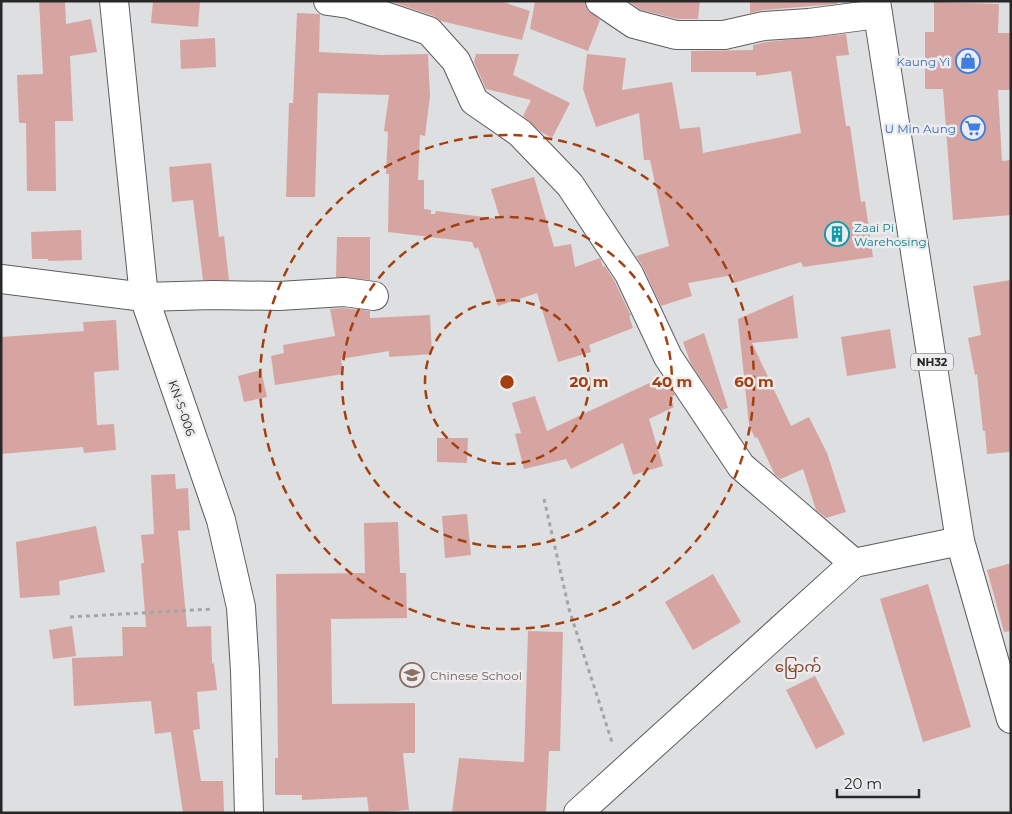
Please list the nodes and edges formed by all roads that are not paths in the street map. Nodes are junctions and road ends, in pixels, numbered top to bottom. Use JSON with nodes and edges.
{"nodes":[{"id":1,"x":114,"y":1,"type":"edge"},
{"id":2,"x":328,"y":1,"type":"edge"},
{"id":3,"x":600,"y":1,"type":"edge"},
{"id":4,"x":877,"y":8,"type":"edge"},
{"id":5,"x":1,"y":279,"type":"edge"},
{"id":6,"x":374,"y":296,"type":"dead end"},
{"id":7,"x":144,"y":297,"type":"junction"},
{"id":8,"x":960,"y":541,"type":"junction"},
{"id":9,"x":854,"y":564,"type":"junction"},
{"id":10,"x":1011,"y":719,"type":"edge"},
{"id":11,"x":249,"y":813,"type":"edge"},
{"id":12,"x":578,"y":813,"type":"edge"}],
"edges":[{"from":1,"to":7,"type":"main road","name":"KN-S-006"},
{"from":2,"to":9,"type":"main road"},
{"from":3,"to":4,"type":"main road"},
{"from":4,"to":8,"type":"main road","number":"NH32"},
{"from":5,"to":7,"type":"main road"},
{"from":6,"to":7,"type":"main road"},
{"from":7,"to":11,"type":"main road","name":"KN-S-006"},
{"from":8,"to":9,"type":"main road"},
{"from":8,"to":10,"type":"main road","number":"NH32"},
{"from":9,"to":12,"type":"main road"}]}
